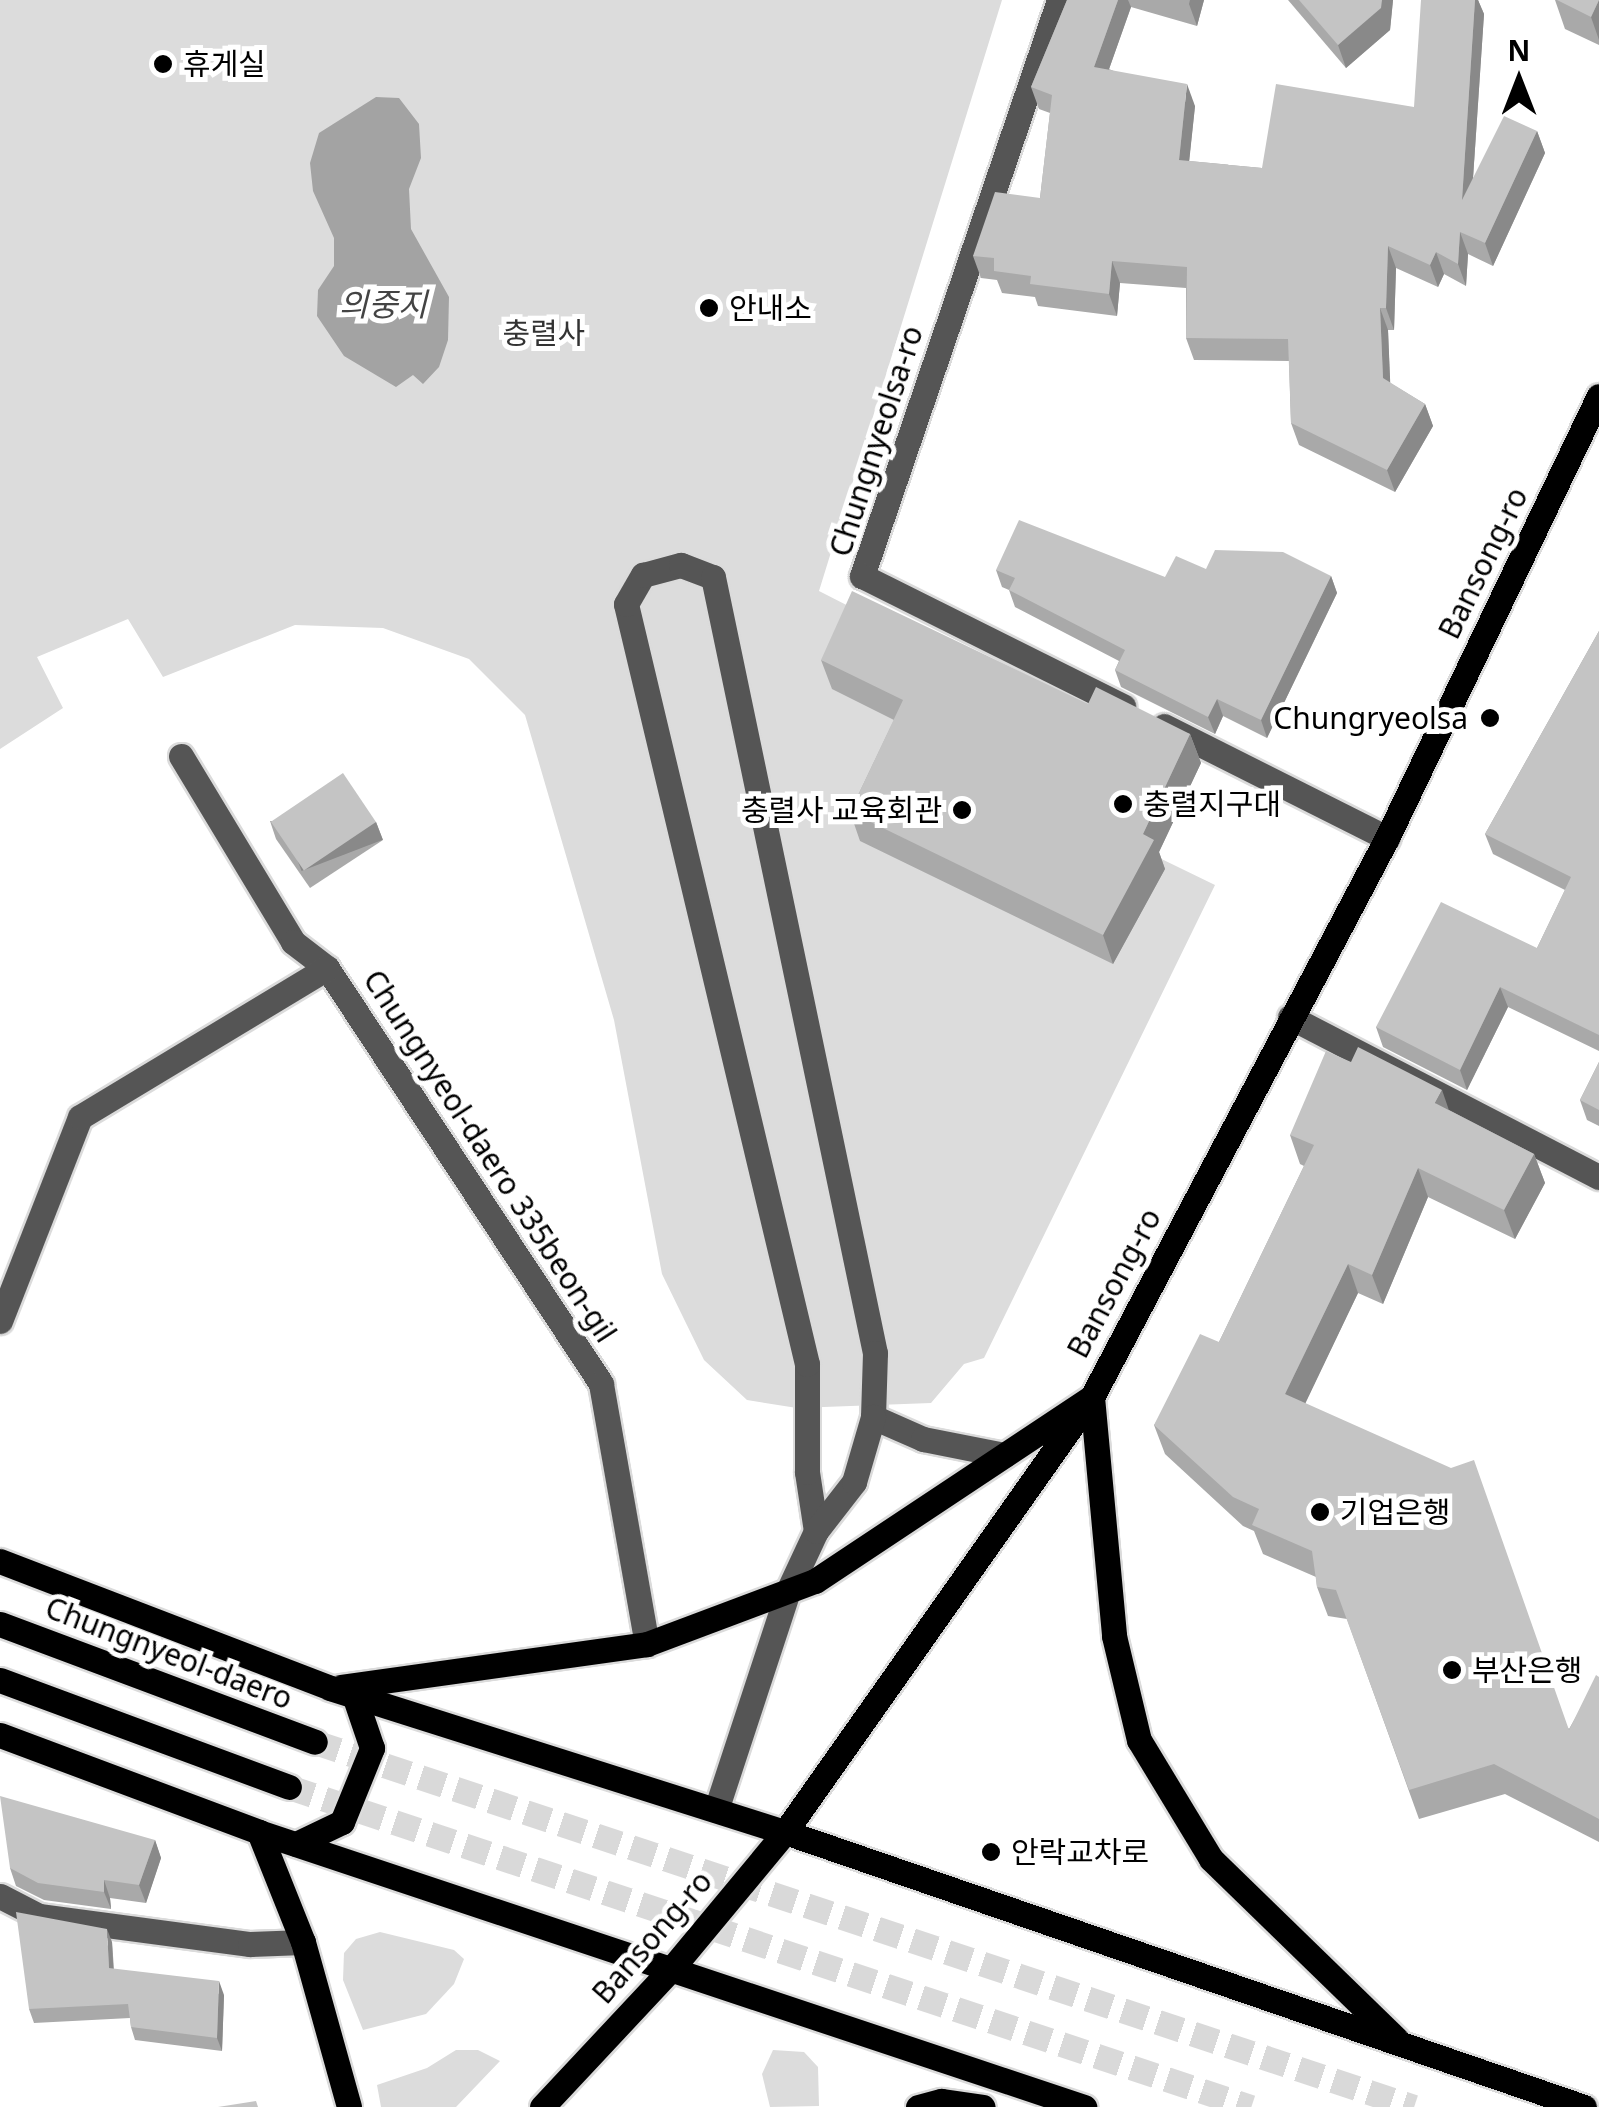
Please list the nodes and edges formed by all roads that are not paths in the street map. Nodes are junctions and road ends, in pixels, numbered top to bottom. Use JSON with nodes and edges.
{"nodes":[{"id":1,"x":1059,"y":0,"type":"edge"},
{"id":2,"x":1599,"y":396,"type":"edge"},
{"id":3,"x":182,"y":756,"type":"dead end"},
{"id":4,"x":1388,"y":838,"type":"junction"},
{"id":5,"x":327,"y":968,"type":"junction"},
{"id":6,"x":1290,"y":1017,"type":"junction"},
{"id":7,"x":1599,"y":1177,"type":"edge"},
{"id":8,"x":0,"y":1322,"type":"edge"},
{"id":9,"x":1092,"y":1397,"type":"junction"},
{"id":10,"x":873,"y":1417,"type":"junction"},
{"id":11,"x":1004,"y":1455,"type":"junction"},
{"id":12,"x":816,"y":1531,"type":"junction"},
{"id":13,"x":0,"y":1561,"type":"edge"},
{"id":14,"x":788,"y":1591,"type":"junction"},
{"id":15,"x":0,"y":1624,"type":"edge"},
{"id":16,"x":647,"y":1644,"type":"junction"},
{"id":17,"x":0,"y":1680,"type":"edge"},
{"id":18,"x":342,"y":1691,"type":"junction"},
{"id":19,"x":0,"y":1735,"type":"edge"},
{"id":20,"x":314,"y":1742,"type":"tunnel mouth"},
{"id":21,"x":289,"y":1787,"type":"tunnel mouth"},
{"id":22,"x":716,"y":1810,"type":"junction"},
{"id":23,"x":259,"y":1832,"type":"junction"},
{"id":24,"x":785,"y":1832,"type":"junction"},
{"id":25,"x":296,"y":1844,"type":"junction"},
{"id":26,"x":0,"y":1896,"type":"edge"},
{"id":27,"x":303,"y":1942,"type":"junction"},
{"id":28,"x":673,"y":1968,"type":"junction"},
{"id":29,"x":1404,"y":2046,"type":"junction"},
{"id":30,"x":348,"y":2107,"type":"edge"},
{"id":31,"x":542,"y":2107,"type":"edge"},
{"id":32,"x":918,"y":2107,"type":"edge"},
{"id":33,"x":983,"y":2107,"type":"edge"},
{"id":34,"x":1084,"y":2107,"type":"edge"},
{"id":35,"x":1584,"y":2107,"type":"edge"}],
"edges":[{"from":1,"to":4,"type":"street","name":"Chungnyeolsa-ro"},
{"from":2,"to":4,"type":"main road","name":"Bansong-ro"},
{"from":3,"to":5,"type":"street"},
{"from":4,"to":6,"type":"main road","name":"Bansong-ro"},
{"from":5,"to":8,"type":"street","name":"Chungnyeol-daero 335beon-gil"},
{"from":5,"to":16,"type":"street","name":"Chungnyeol-daero 335beon-gil"},
{"from":6,"to":7,"type":"street"},
{"from":6,"to":9,"type":"main road","name":"Bansong-ro"},
{"from":9,"to":11,"type":"main road"},
{"from":9,"to":24,"type":"main road","name":"Bansong-ro"},
{"from":9,"to":29,"type":"main road"},
{"from":10,"to":11,"type":"street"},
{"from":10,"to":12,"type":"street"},
{"from":10,"to":12,"type":"street"},
{"from":11,"to":14,"type":"main road"},
{"from":12,"to":14,"type":"street"},
{"from":13,"to":18,"type":"main road"},
{"from":14,"to":16,"type":"main road"},
{"from":14,"to":22,"type":"street"},
{"from":15,"to":20,"type":"main road","name":"Chungnyeol-daero"},
{"from":16,"to":18,"type":"main road"},
{"from":17,"to":21,"type":"main road"},
{"from":18,"to":22,"type":"main road"},
{"from":18,"to":25,"type":"main road"},
{"from":19,"to":23,"type":"main road"},
{"from":22,"to":24,"type":"main road"},
{"from":23,"to":25,"type":"main road"},
{"from":23,"to":27,"type":"main road"},
{"from":24,"to":28,"type":"main road","name":"Bansong-ro"},
{"from":24,"to":29,"type":"main road"},
{"from":25,"to":28,"type":"main road"},
{"from":26,"to":27,"type":"street"},
{"from":27,"to":30,"type":"main road"},
{"from":28,"to":31,"type":"main road","name":"Bansong-ro"},
{"from":28,"to":34,"type":"main road"},
{"from":29,"to":35,"type":"main road"},
{"from":32,"to":33,"type":"main road"}]}
